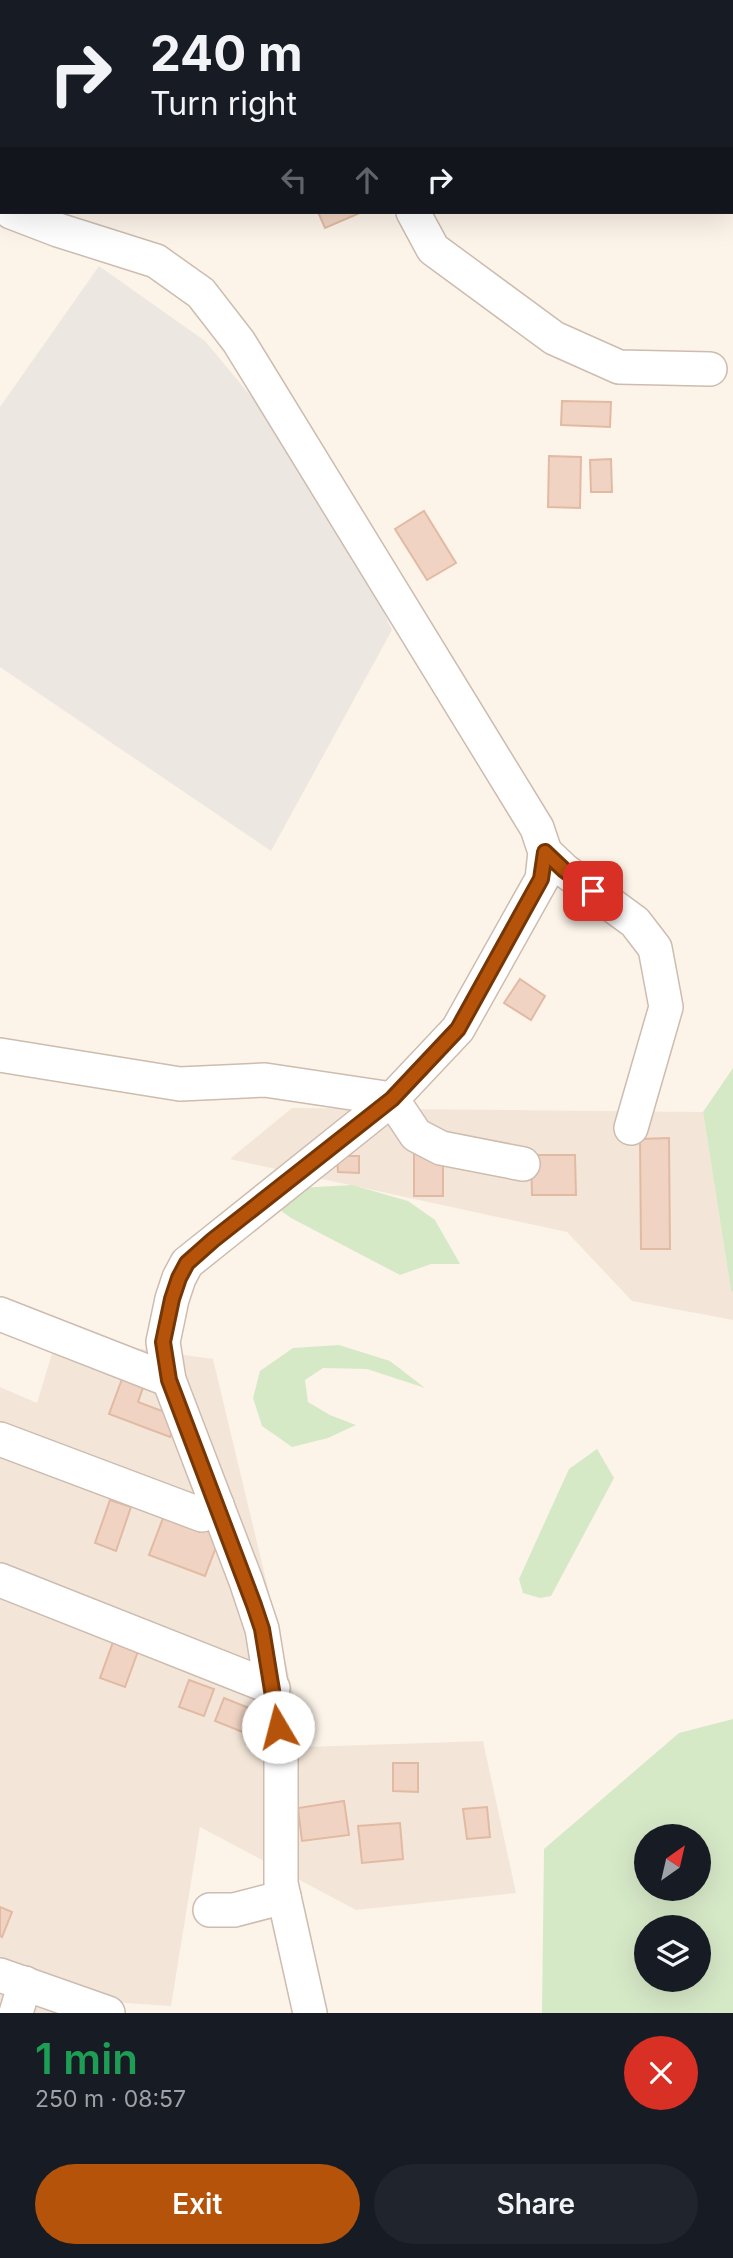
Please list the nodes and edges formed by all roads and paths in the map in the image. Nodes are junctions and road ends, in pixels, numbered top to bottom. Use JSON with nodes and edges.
{"nodes":[{"id":1,"x":16,"y":214,"type":"edge"},
{"id":2,"x":414,"y":214,"type":"edge"},
{"id":3,"x":710,"y":369,"type":"dead end"},
{"id":4,"x":545,"y":852,"type":"junction"},
{"id":5,"x":0,"y":1055,"type":"edge"},
{"id":6,"x":392,"y":1099,"type":"junction"},
{"id":7,"x":631,"y":1128,"type":"dead end"},
{"id":8,"x":523,"y":1164,"type":"dead end"},
{"id":9,"x":0,"y":1314,"type":"edge"},
{"id":10,"x":169,"y":1380,"type":"junction"},
{"id":11,"x":0,"y":1439,"type":"edge"},
{"id":12,"x":217,"y":1506,"type":"junction"},
{"id":13,"x":0,"y":1580,"type":"edge"},
{"id":14,"x":273,"y":1688,"type":"junction"},
{"id":15,"x":284,"y":1897,"type":"junction"},
{"id":16,"x":210,"y":1910,"type":"dead end"},
{"id":17,"x":14,"y":1990,"type":"edge"},
{"id":18,"x":108,"y":2013,"type":"edge"},
{"id":19,"x":310,"y":2013,"type":"edge"}],
"edges":[{"from":1,"to":4,"type":"street"},
{"from":2,"to":3,"type":"street"},
{"from":4,"to":6,"type":"street"},
{"from":4,"to":7,"type":"street"},
{"from":5,"to":6,"type":"street"},
{"from":6,"to":8,"type":"street"},
{"from":6,"to":10,"type":"street"},
{"from":9,"to":10,"type":"street"},
{"from":10,"to":12,"type":"street"},
{"from":11,"to":12,"type":"street"},
{"from":12,"to":14,"type":"street"},
{"from":13,"to":14,"type":"street"},
{"from":14,"to":15,"type":"street"},
{"from":15,"to":16,"type":"street"},
{"from":15,"to":19,"type":"street"},
{"from":17,"to":18,"type":"street"}]}
